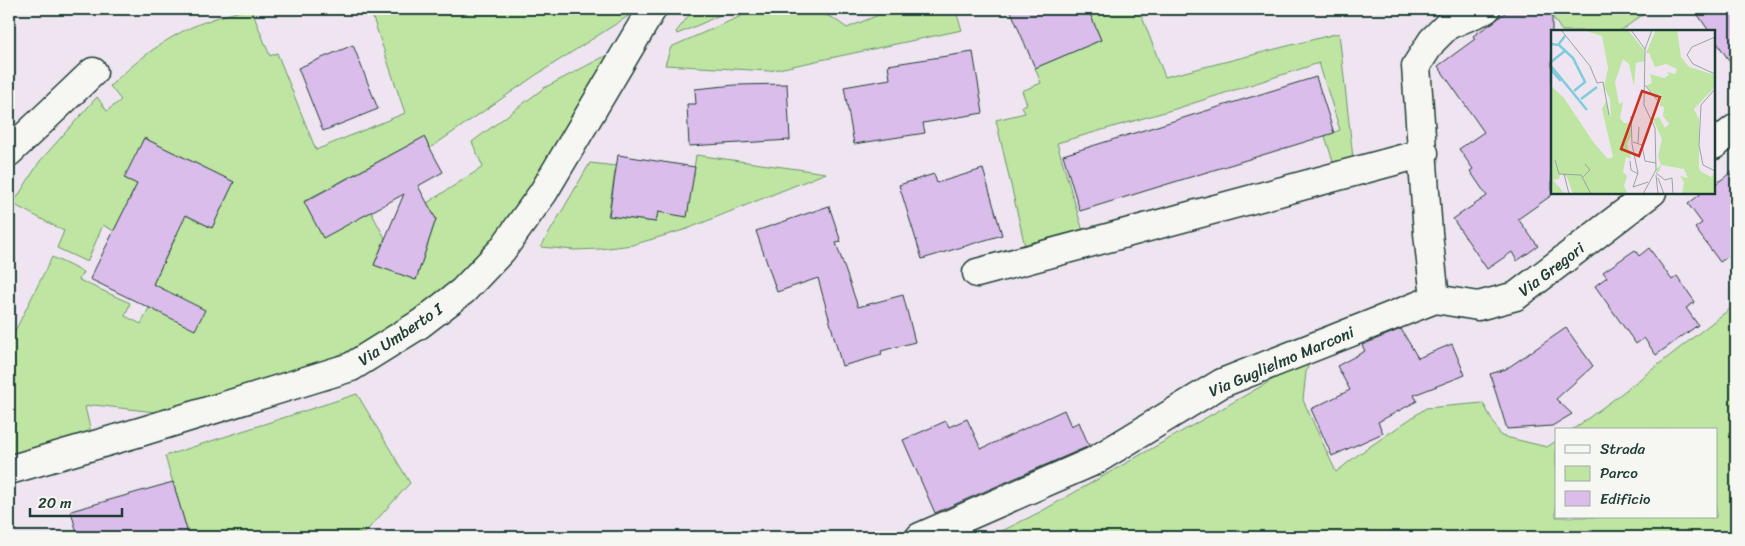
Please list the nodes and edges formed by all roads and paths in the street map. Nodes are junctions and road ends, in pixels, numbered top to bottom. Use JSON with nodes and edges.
{"nodes":[{"id":1,"x":652,"y":9,"type":"edge"},
{"id":2,"x":1486,"y":9,"type":"edge"},
{"id":3,"x":93,"y":72,"type":"dead end"},
{"id":4,"x":1736,"y":128,"type":"edge"},
{"id":5,"x":1715,"y":144,"type":"edge"},
{"id":6,"x":9,"y":152,"type":"edge"},
{"id":7,"x":1424,"y":153,"type":"junction"},
{"id":8,"x":1649,"y":194,"type":"edge"},
{"id":9,"x":977,"y":274,"type":"dead end"},
{"id":10,"x":1435,"y":299,"type":"junction"},
{"id":11,"x":9,"y":470,"type":"edge"},
{"id":12,"x":920,"y":537,"type":"edge"}],
"edges":[{"from":1,"to":11,"type":"street","name":"Via Umberto I"},
{"from":2,"to":7,"type":"street"},
{"from":3,"to":6,"type":"street"},
{"from":4,"to":5,"type":"street"},
{"from":7,"to":9,"type":"street"},
{"from":7,"to":10,"type":"street"},
{"from":8,"to":10,"type":"street","name":"Via Gregori"},
{"from":10,"to":12,"type":"street","name":"Via Guglielmo Marconi"}]}
